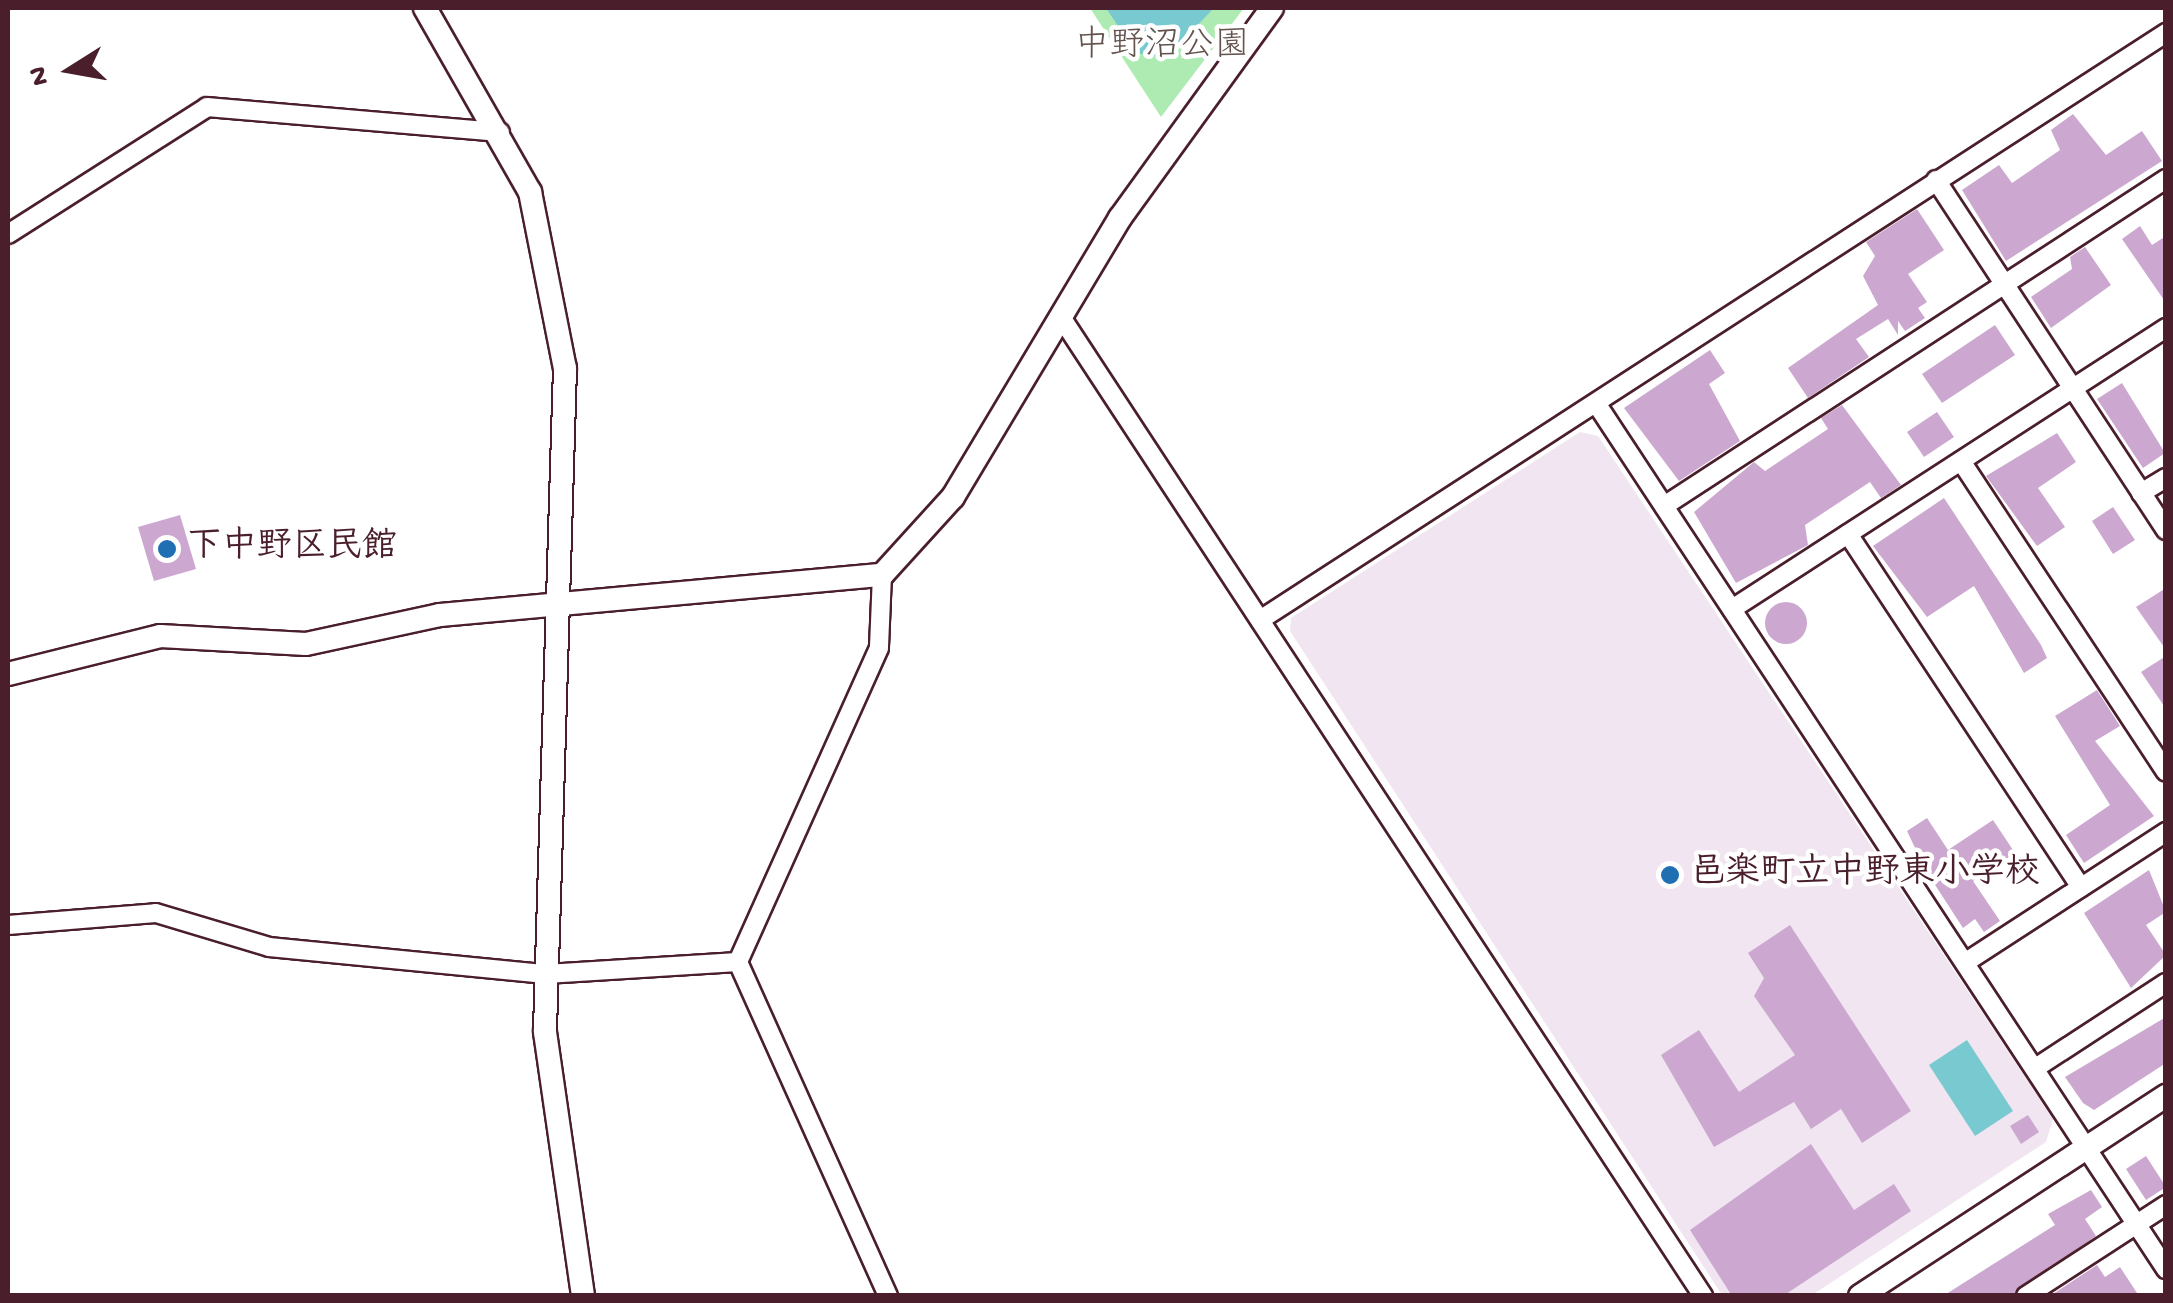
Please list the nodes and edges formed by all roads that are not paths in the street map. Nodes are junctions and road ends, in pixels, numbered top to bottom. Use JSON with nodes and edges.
{"nodes":[{"id":1,"x":426,"y":8,"type":"edge"},
{"id":2,"x":1272,"y":8,"type":"edge"},
{"id":3,"x":2166,"y":33,"type":"edge"},
{"id":4,"x":500,"y":132,"type":"junction"},
{"id":5,"x":2166,"y":179,"type":"edge"},
{"id":6,"x":1936,"y":180,"type":"junction"},
{"id":7,"x":8,"y":234,"type":"edge"},
{"id":8,"x":2005,"y":284,"type":"junction"},
{"id":9,"x":1061,"y":317,"type":"junction"},
{"id":10,"x":2166,"y":328,"type":"edge"},
{"id":11,"x":2073,"y":388,"type":"junction"},
{"id":12,"x":1596,"y":403,"type":"junction"},
{"id":13,"x":1961,"y":461,"type":"junction"},
{"id":14,"x":2166,"y":478,"type":"edge"},
{"id":15,"x":2141,"y":493,"type":"junction"},
{"id":16,"x":1664,"y":506,"type":"junction"},
{"id":17,"x":2166,"y":530,"type":"edge"},
{"id":18,"x":1848,"y":534,"type":"junction"},
{"id":19,"x":882,"y":576,"type":"junction"},
{"id":20,"x":1732,"y":609,"type":"junction"},
{"id":21,"x":560,"y":610,"type":"junction"},
{"id":22,"x":1260,"y":620,"type":"junction"},
{"id":23,"x":8,"y":674,"type":"edge"},
{"id":24,"x":2166,"y":772,"type":"edge"},
{"id":25,"x":2166,"y":832,"type":"edge"},
{"id":26,"x":2081,"y":887,"type":"junction"},
{"id":27,"x":8,"y":925,"type":"edge"},
{"id":28,"x":738,"y":962,"type":"junction"},
{"id":29,"x":1966,"y":962,"type":"junction"},
{"id":30,"x":546,"y":974,"type":"junction"},
{"id":31,"x":2166,"y":983,"type":"edge"},
{"id":32,"x":2036,"y":1067,"type":"junction"},
{"id":33,"x":2166,"y":1096,"type":"edge"},
{"id":34,"x":2088,"y":1147,"type":"junction"},
{"id":35,"x":2166,"y":1205,"type":"edge"},
{"id":36,"x":2137,"y":1224,"type":"junction"},
{"id":37,"x":2166,"y":1269,"type":"edge"},
{"id":38,"x":583,"y":1296,"type":"edge"},
{"id":39,"x":888,"y":1296,"type":"edge"},
{"id":40,"x":1703,"y":1296,"type":"edge"},
{"id":41,"x":1860,"y":1296,"type":"edge"},
{"id":42,"x":2026,"y":1296,"type":"edge"}],
"edges":[{"from":1,"to":4,"type":"street"},
{"from":2,"to":9,"type":"street"},
{"from":3,"to":6,"type":"street"},
{"from":4,"to":7,"type":"street"},
{"from":4,"to":21,"type":"street"},
{"from":5,"to":8,"type":"street"},
{"from":6,"to":8,"type":"street"},
{"from":6,"to":12,"type":"street"},
{"from":8,"to":11,"type":"street"},
{"from":8,"to":16,"type":"street"},
{"from":9,"to":19,"type":"street"},
{"from":9,"to":22,"type":"street"},
{"from":10,"to":11,"type":"street"},
{"from":11,"to":13,"type":"street"},
{"from":11,"to":15,"type":"street"},
{"from":12,"to":16,"type":"street"},
{"from":12,"to":22,"type":"street"},
{"from":13,"to":18,"type":"street"},
{"from":13,"to":24,"type":"street"},
{"from":14,"to":15,"type":"street"},
{"from":15,"to":17,"type":"street"},
{"from":16,"to":20,"type":"street"},
{"from":18,"to":20,"type":"street"},
{"from":18,"to":26,"type":"street"},
{"from":19,"to":21,"type":"street"},
{"from":19,"to":28,"type":"street"},
{"from":20,"to":29,"type":"street"},
{"from":21,"to":23,"type":"street"},
{"from":21,"to":30,"type":"street"},
{"from":22,"to":40,"type":"street"},
{"from":25,"to":26,"type":"street"},
{"from":26,"to":29,"type":"street"},
{"from":27,"to":30,"type":"street"},
{"from":28,"to":30,"type":"street"},
{"from":28,"to":39,"type":"street"},
{"from":29,"to":32,"type":"street"},
{"from":30,"to":38,"type":"street"},
{"from":31,"to":32,"type":"street"},
{"from":32,"to":34,"type":"street"},
{"from":33,"to":34,"type":"street"},
{"from":34,"to":36,"type":"street"},
{"from":34,"to":41,"type":"street"},
{"from":35,"to":36,"type":"street"},
{"from":36,"to":37,"type":"street"},
{"from":36,"to":42,"type":"street"}]}
